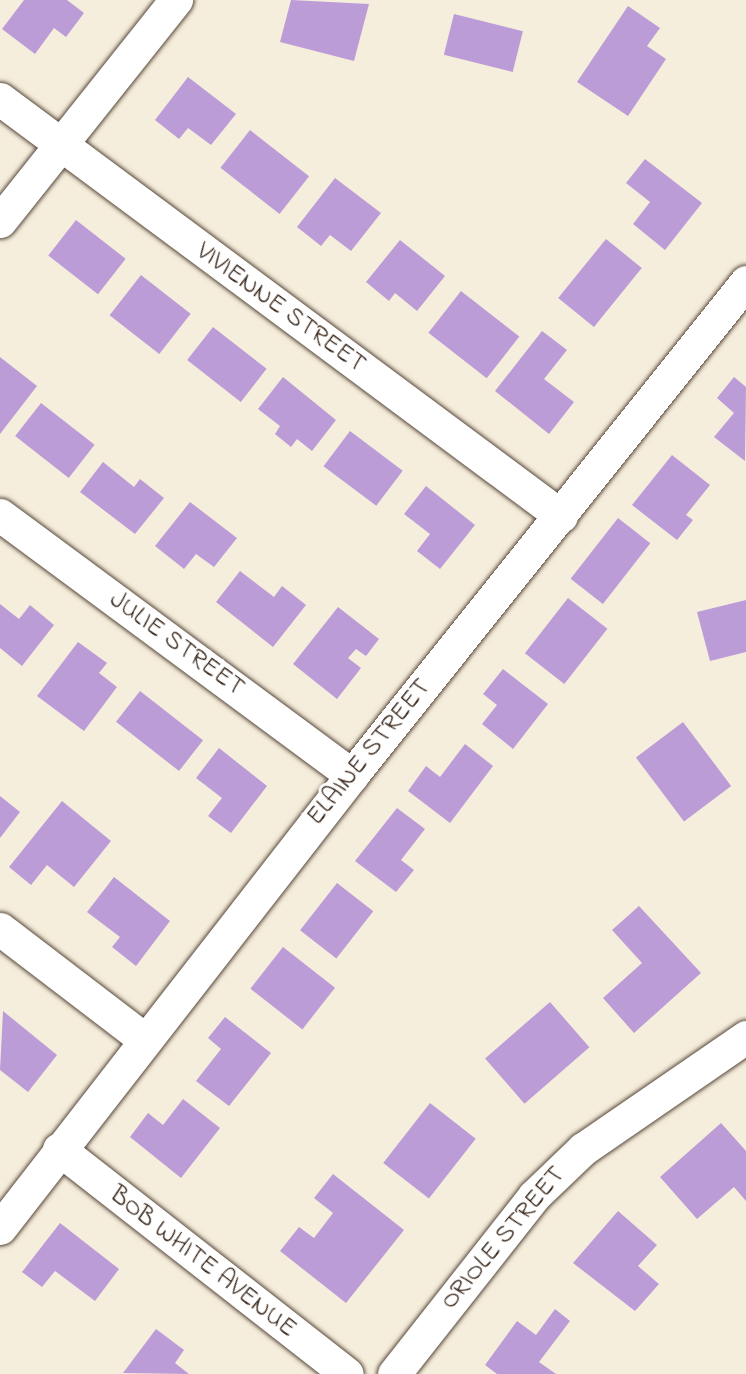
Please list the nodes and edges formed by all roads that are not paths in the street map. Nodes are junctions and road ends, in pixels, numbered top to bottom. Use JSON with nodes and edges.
{"nodes":[{"id":1,"x":176,"y":0,"type":"edge"},
{"id":2,"x":0,"y":99,"type":"edge"},
{"id":3,"x":59,"y":145,"type":"junction"},
{"id":4,"x":0,"y":221,"type":"edge"},
{"id":5,"x":746,"y":282,"type":"edge"},
{"id":6,"x":0,"y":515,"type":"edge"},
{"id":7,"x":561,"y":516,"type":"junction"},
{"id":8,"x":352,"y":775,"type":"junction"},
{"id":9,"x":0,"y":929,"type":"edge"},
{"id":10,"x":746,"y":1037,"type":"edge"},
{"id":11,"x":145,"y":1040,"type":"junction"},
{"id":12,"x":59,"y":1149,"type":"junction"},
{"id":13,"x":0,"y":1228,"type":"edge"},
{"id":14,"x":347,"y":1374,"type":"edge"},
{"id":15,"x":394,"y":1374,"type":"edge"}],
"edges":[{"from":1,"to":3,"type":"street"},
{"from":2,"to":3,"type":"street","name":"VIVIENNE STREET"},
{"from":3,"to":4,"type":"street"},
{"from":3,"to":7,"type":"street","name":"VIVIENNE STREET"},
{"from":5,"to":7,"type":"street","name":"ELAINE STREET"},
{"from":6,"to":8,"type":"street","name":"JULIE STREET"},
{"from":7,"to":8,"type":"street","name":"ELAINE STREET"},
{"from":8,"to":11,"type":"street","name":"ELAINE STREET"},
{"from":9,"to":11,"type":"street"},
{"from":10,"to":15,"type":"street","name":"ORIOLE STREET"},
{"from":11,"to":12,"type":"street","name":"ELAINE STREET"},
{"from":12,"to":13,"type":"street","name":"ELAINE STREET"},
{"from":12,"to":14,"type":"street","name":"BOB WHITE AVENUE"}]}
